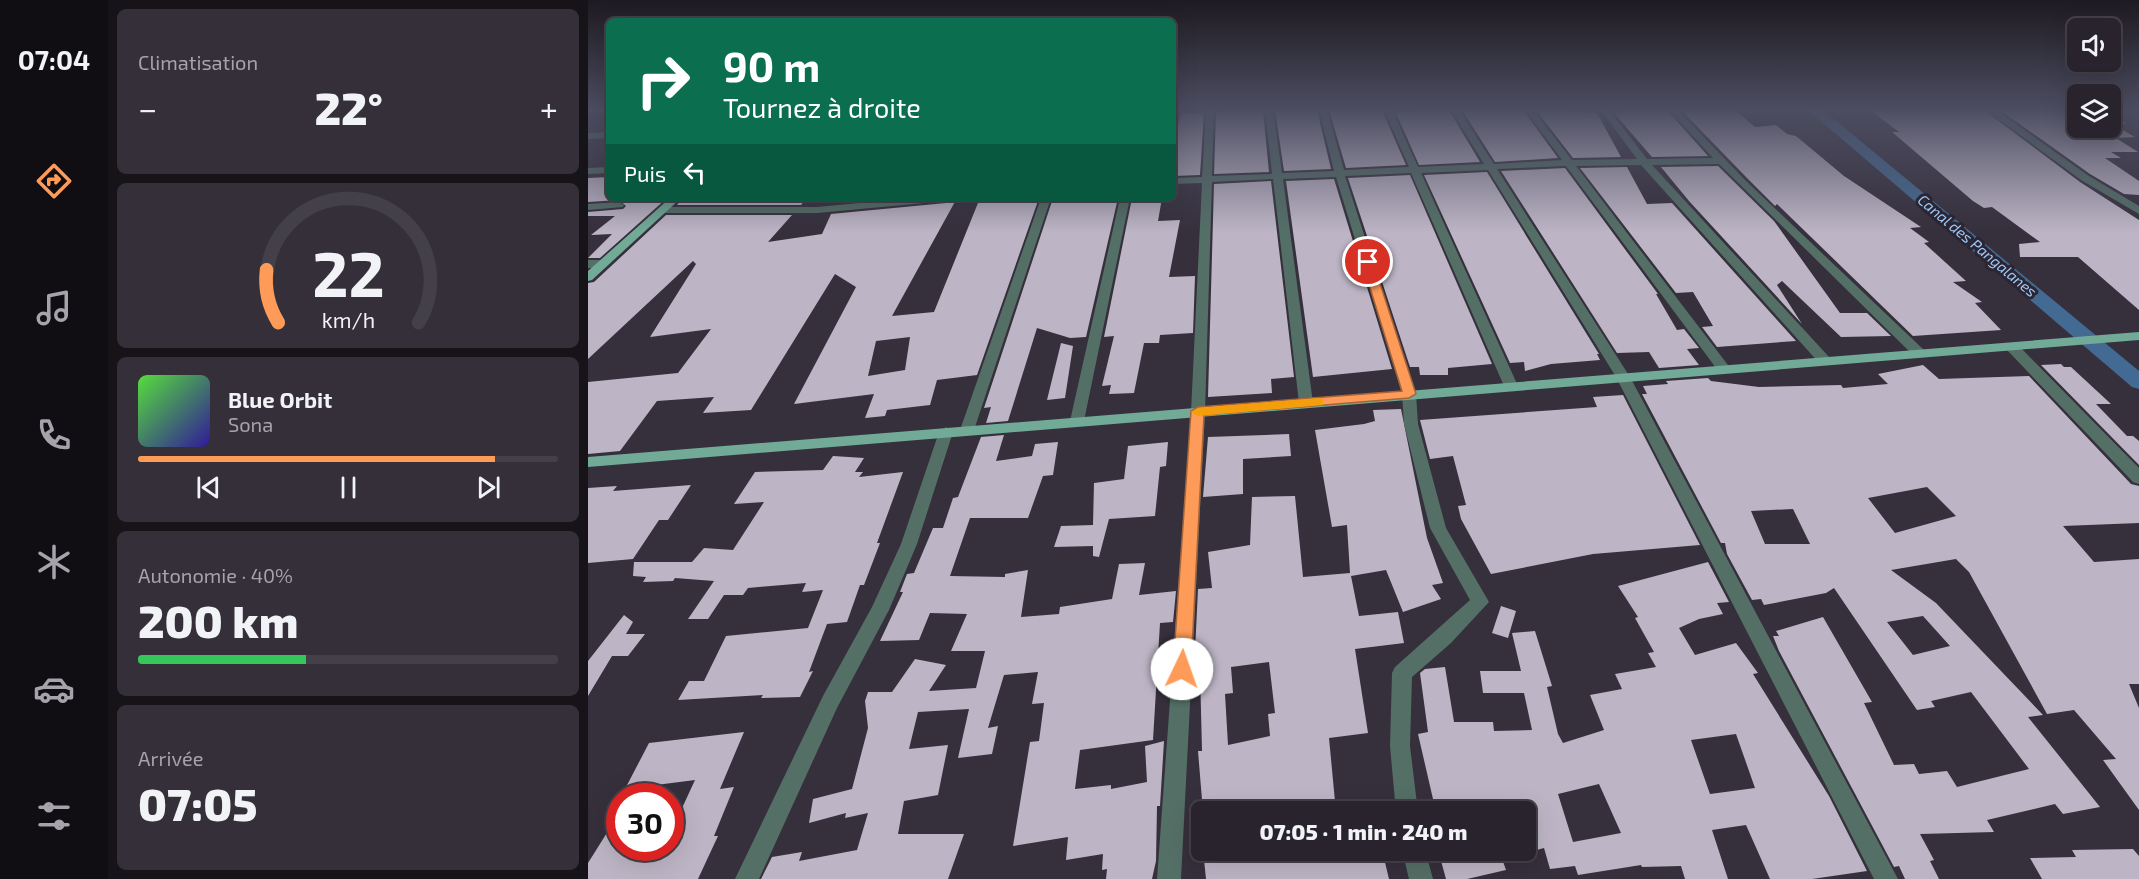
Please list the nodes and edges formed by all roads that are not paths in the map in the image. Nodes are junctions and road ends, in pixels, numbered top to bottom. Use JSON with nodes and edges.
{"nodes":[{"id":1,"x":1207,"y":151,"type":"edge"},
{"id":2,"x":1275,"y":151,"type":"edge"},
{"id":3,"x":1334,"y":151,"type":"edge"},
{"id":4,"x":1408,"y":151,"type":"edge"},
{"id":5,"x":1480,"y":151,"type":"edge"},
{"id":6,"x":1561,"y":151,"type":"edge"},
{"id":7,"x":1636,"y":151,"type":"edge"},
{"id":8,"x":1711,"y":151,"type":"edge"},
{"id":9,"x":2047,"y":151,"type":"edge"},
{"id":10,"x":1720,"y":161,"type":"junction"},
{"id":11,"x":1645,"y":163,"type":"junction"},
{"id":12,"x":1571,"y":164,"type":"junction"},
{"id":13,"x":1490,"y":167,"type":"junction"},
{"id":14,"x":606,"y":170,"type":"edge"},
{"id":15,"x":588,"y":171,"type":"edge"},
{"id":16,"x":1418,"y":171,"type":"junction"},
{"id":17,"x":1340,"y":175,"type":"junction"},
{"id":18,"x":1279,"y":177,"type":"junction"},
{"id":19,"x":1205,"y":179,"type":"junction"},
{"id":20,"x":1176,"y":181,"type":"edge"},
{"id":21,"x":672,"y":201,"type":"edge"},
{"id":22,"x":914,"y":201,"type":"edge"},
{"id":23,"x":1045,"y":201,"type":"edge"},
{"id":24,"x":1124,"y":201,"type":"edge"},
{"id":25,"x":619,"y":205,"type":"dead end"},
{"id":26,"x":588,"y":207,"type":"edge"},
{"id":27,"x":662,"y":210,"type":"junction"},
{"id":28,"x":2139,"y":211,"type":"edge"},
{"id":29,"x":588,"y":264,"type":"edge"},
{"id":30,"x":601,"y":264,"type":"junction"},
{"id":31,"x":588,"y":277,"type":"edge"},
{"id":32,"x":2139,"y":336,"type":"edge"},
{"id":33,"x":2012,"y":347,"type":"junction"},
{"id":34,"x":1919,"y":353,"type":"junction"},
{"id":35,"x":1825,"y":361,"type":"junction"},
{"id":36,"x":1724,"y":369,"type":"junction"},
{"id":37,"x":1623,"y":377,"type":"junction"},
{"id":38,"x":1511,"y":386,"type":"junction"},
{"id":39,"x":1409,"y":394,"type":"junction"},
{"id":40,"x":1306,"y":403,"type":"junction"},
{"id":41,"x":1198,"y":411,"type":"junction"},
{"id":42,"x":1077,"y":421,"type":"junction"},
{"id":43,"x":967,"y":430,"type":"junction"},
{"id":44,"x":946,"y":432,"type":"junction"},
{"id":45,"x":588,"y":462,"type":"edge"},
{"id":46,"x":2139,"y":478,"type":"edge"},
{"id":47,"x":1406,"y":801,"type":"edge"},
{"id":48,"x":1416,"y":861,"type":"edge"},
{"id":49,"x":747,"y":879,"type":"edge"},
{"id":50,"x":1169,"y":879,"type":"edge"},
{"id":51,"x":1421,"y":879,"type":"edge"},
{"id":52,"x":1886,"y":879,"type":"edge"}],
"edges":[{"from":1,"to":19,"type":"street"},
{"from":2,"to":18,"type":"street"},
{"from":3,"to":17,"type":"street"},
{"from":4,"to":16,"type":"street"},
{"from":5,"to":13,"type":"street"},
{"from":6,"to":12,"type":"street"},
{"from":7,"to":11,"type":"street"},
{"from":8,"to":10,"type":"street"},
{"from":9,"to":28,"type":"street"},
{"from":10,"to":11,"type":"street"},
{"from":10,"to":34,"type":"street"},
{"from":11,"to":12,"type":"street"},
{"from":11,"to":35,"type":"street"},
{"from":12,"to":13,"type":"street"},
{"from":12,"to":36,"type":"street"},
{"from":13,"to":16,"type":"street"},
{"from":13,"to":37,"type":"street"},
{"from":14,"to":15,"type":"street"},
{"from":16,"to":17,"type":"street"},
{"from":16,"to":38,"type":"street"},
{"from":17,"to":18,"type":"street"},
{"from":17,"to":39,"type":"street"},
{"from":18,"to":19,"type":"street"},
{"from":18,"to":40,"type":"street"},
{"from":19,"to":20,"type":"street"},
{"from":19,"to":41,"type":"street"},
{"from":21,"to":27,"type":"main road"},
{"from":22,"to":27,"type":"street"},
{"from":23,"to":43,"type":"street"},
{"from":24,"to":42,"type":"street"},
{"from":25,"to":26,"type":"street"},
{"from":27,"to":30,"type":"main road"},
{"from":29,"to":30,"type":"street"},
{"from":30,"to":31,"type":"main road"},
{"from":32,"to":33,"type":"main road"},
{"from":33,"to":34,"type":"main road"},
{"from":33,"to":46,"type":"street"},
{"from":34,"to":35,"type":"main road"},
{"from":35,"to":36,"type":"main road"},
{"from":36,"to":37,"type":"main road"},
{"from":37,"to":38,"type":"main road"},
{"from":37,"to":52,"type":"street"},
{"from":38,"to":39,"type":"main road"},
{"from":39,"to":40,"type":"main road"},
{"from":39,"to":47,"type":"street"},
{"from":40,"to":41,"type":"main road"},
{"from":41,"to":42,"type":"main road"},
{"from":41,"to":50,"type":"street"},
{"from":42,"to":43,"type":"main road"},
{"from":43,"to":44,"type":"main road"},
{"from":44,"to":45,"type":"main road"},
{"from":44,"to":49,"type":"street"},
{"from":48,"to":51,"type":"street"}]}
